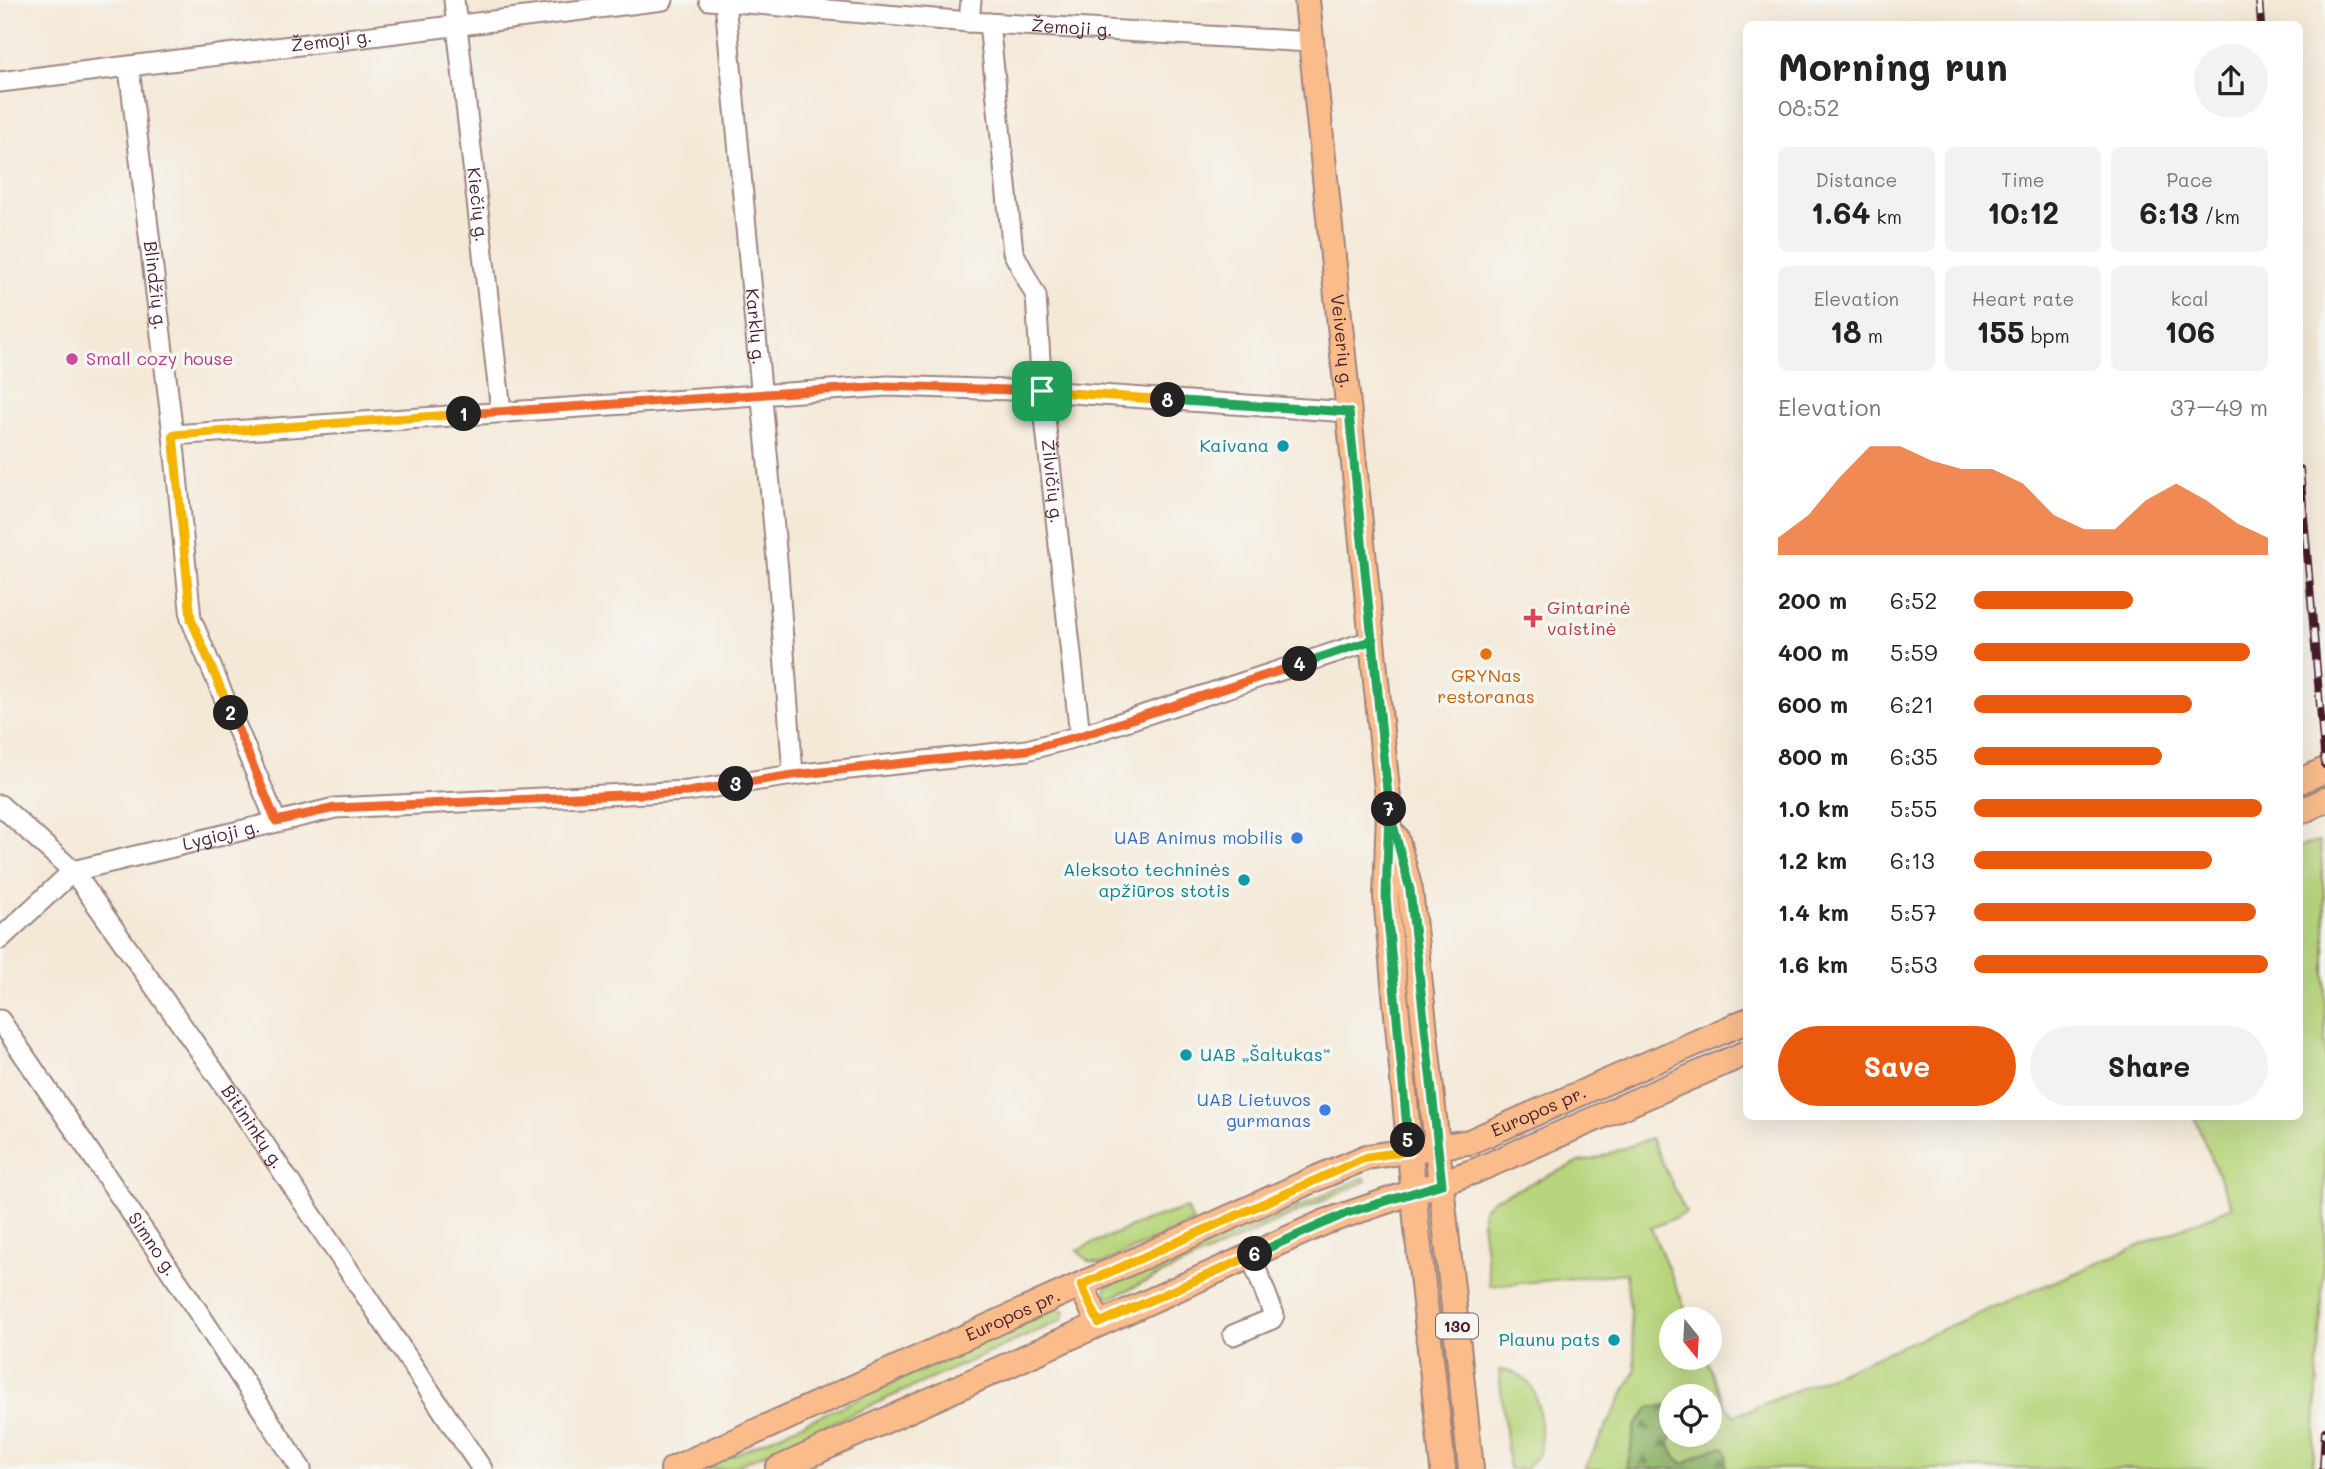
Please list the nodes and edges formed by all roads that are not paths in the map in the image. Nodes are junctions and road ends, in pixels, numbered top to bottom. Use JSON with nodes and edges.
{"nodes":[{"id":1,"x":454,"y":0,"type":"edge"},
{"id":2,"x":663,"y":0,"type":"edge"},
{"id":3,"x":971,"y":0,"type":"edge"},
{"id":4,"x":1307,"y":0,"type":"edge"},
{"id":5,"x":717,"y":1,"type":"edge"},
{"id":6,"x":979,"y":23,"type":"junction"},
{"id":7,"x":456,"y":27,"type":"junction"},
{"id":8,"x":1311,"y":42,"type":"junction"},
{"id":9,"x":129,"y":68,"type":"junction"},
{"id":10,"x":0,"y":82,"type":"edge"},
{"id":11,"x":1042,"y":391,"type":"junction"},
{"id":12,"x":760,"y":395,"type":"junction"},
{"id":13,"x":501,"y":411,"type":"junction"},
{"id":14,"x":1349,"y":412,"type":"junction"},
{"id":15,"x":173,"y":435,"type":"junction"},
{"id":16,"x":1373,"y":640,"type":"junction"},
{"id":17,"x":1080,"y":736,"type":"junction"},
{"id":18,"x":2325,"y":770,"type":"edge"},
{"id":19,"x":793,"y":775,"type":"junction"},
{"id":20,"x":2303,"y":780,"type":"edge"},
{"id":21,"x":2325,"y":800,"type":"edge"},
{"id":22,"x":0,"y":805,"type":"edge"},
{"id":23,"x":1389,"y":809,"type":"junction"},
{"id":24,"x":2303,"y":811,"type":"edge"},
{"id":25,"x":276,"y":821,"type":"junction"},
{"id":26,"x":73,"y":871,"type":"junction"},
{"id":27,"x":0,"y":939,"type":"edge"},
{"id":28,"x":0,"y":1020,"type":"edge"},
{"id":29,"x":1743,"y":1022,"type":"edge"},
{"id":30,"x":1743,"y":1054,"type":"edge"},
{"id":31,"x":1437,"y":1147,"type":"junction"},
{"id":32,"x":1409,"y":1151,"type":"junction"},
{"id":33,"x":1442,"y":1184,"type":"junction"},
{"id":34,"x":1413,"y":1192,"type":"junction"},
{"id":35,"x":1251,"y":1256,"type":"junction"},
{"id":36,"x":1081,"y":1285,"type":"junction"},
{"id":37,"x":1099,"y":1323,"type":"junction"},
{"id":38,"x":1233,"y":1335,"type":"dead end"},
{"id":39,"x":301,"y":1469,"type":"edge"},
{"id":40,"x":482,"y":1469,"type":"edge"},
{"id":41,"x":673,"y":1469,"type":"edge"},
{"id":42,"x":778,"y":1469,"type":"edge"},
{"id":43,"x":1443,"y":1469,"type":"edge"},
{"id":44,"x":1471,"y":1469,"type":"edge"}],
"edges":[{"from":1,"to":7,"type":"street","name":"Kiečių g."},
{"from":2,"to":7,"type":"street","name":"Žemoji g."},
{"from":3,"to":6,"type":"street","name":"Žilvičių g."},
{"from":4,"to":8,"type":"main road","name":"Veiverių g.","number":"130"},
{"from":5,"to":6,"type":"street","name":"Žemoji g."},
{"from":5,"to":12,"type":"street","name":"Karklų g."},
{"from":6,"to":8,"type":"street","name":"Žemoji g."},
{"from":6,"to":11,"type":"street","name":"Žilvičių g."},
{"from":7,"to":9,"type":"street","name":"Žemoji g."},
{"from":7,"to":13,"type":"street","name":"Kiečių g."},
{"from":8,"to":14,"type":"main road","name":"Veiverių g.","number":"130"},
{"from":9,"to":10,"type":"street","name":"Žemoji g."},
{"from":9,"to":15,"type":"street","name":"Blindžių g."},
{"from":11,"to":12,"type":"street"},
{"from":11,"to":14,"type":"street"},
{"from":11,"to":17,"type":"street","name":"Žilvičių g."},
{"from":12,"to":13,"type":"street"},
{"from":12,"to":19,"type":"street","name":"Karklų g."},
{"from":13,"to":15,"type":"street"},
{"from":14,"to":16,"type":"main road","name":"Veiverių g.","number":"130"},
{"from":15,"to":25,"type":"street","name":"Blindžių g."},
{"from":16,"to":17,"type":"street","name":"Lygioji g."},
{"from":16,"to":23,"type":"main road","name":"Veiverių g.","number":"130"},
{"from":17,"to":19,"type":"street","name":"Lygioji g."},
{"from":18,"to":20,"type":"main road"},
{"from":19,"to":25,"type":"street","name":"Lygioji g."},
{"from":21,"to":24,"type":"main road"},
{"from":22,"to":26,"type":"street","name":"Bitininkų g."},
{"from":23,"to":31,"type":"main road","name":"Veiverių g.","number":"130"},
{"from":23,"to":32,"type":"main road","name":"Veiverių g.","number":"130"},
{"from":25,"to":26,"type":"street","name":"Lygioji g."},
{"from":26,"to":27,"type":"street","name":"Lygioji g."},
{"from":26,"to":40,"type":"street","name":"Bitininkų g."},
{"from":28,"to":39,"type":"street","name":"Simno g."},
{"from":29,"to":31,"type":"main road","name":"Europos pr."},
{"from":30,"to":33,"type":"main road","name":"Europos pr."},
{"from":31,"to":32,"type":"main road","name":"Europos pr."},
{"from":31,"to":33,"type":"main road","name":"Veiverių g.","number":"130"},
{"from":32,"to":34,"type":"main road","name":"Veiverių g.","number":"130"},
{"from":32,"to":36,"type":"main road","name":"Europos pr."},
{"from":33,"to":34,"type":"main road","name":"Europos pr."},
{"from":33,"to":44,"type":"main road","name":"Veiverių g.","number":"130"},
{"from":34,"to":35,"type":"main road","name":"Europos pr."},
{"from":34,"to":43,"type":"main road","name":"Veiverių g.","number":"130"},
{"from":35,"to":37,"type":"main road","name":"Europos pr."},
{"from":35,"to":38,"type":"street"},
{"from":36,"to":37,"type":"main road"},
{"from":36,"to":41,"type":"main road","name":"Europos pr."},
{"from":37,"to":42,"type":"main road","name":"Europos pr."}]}
